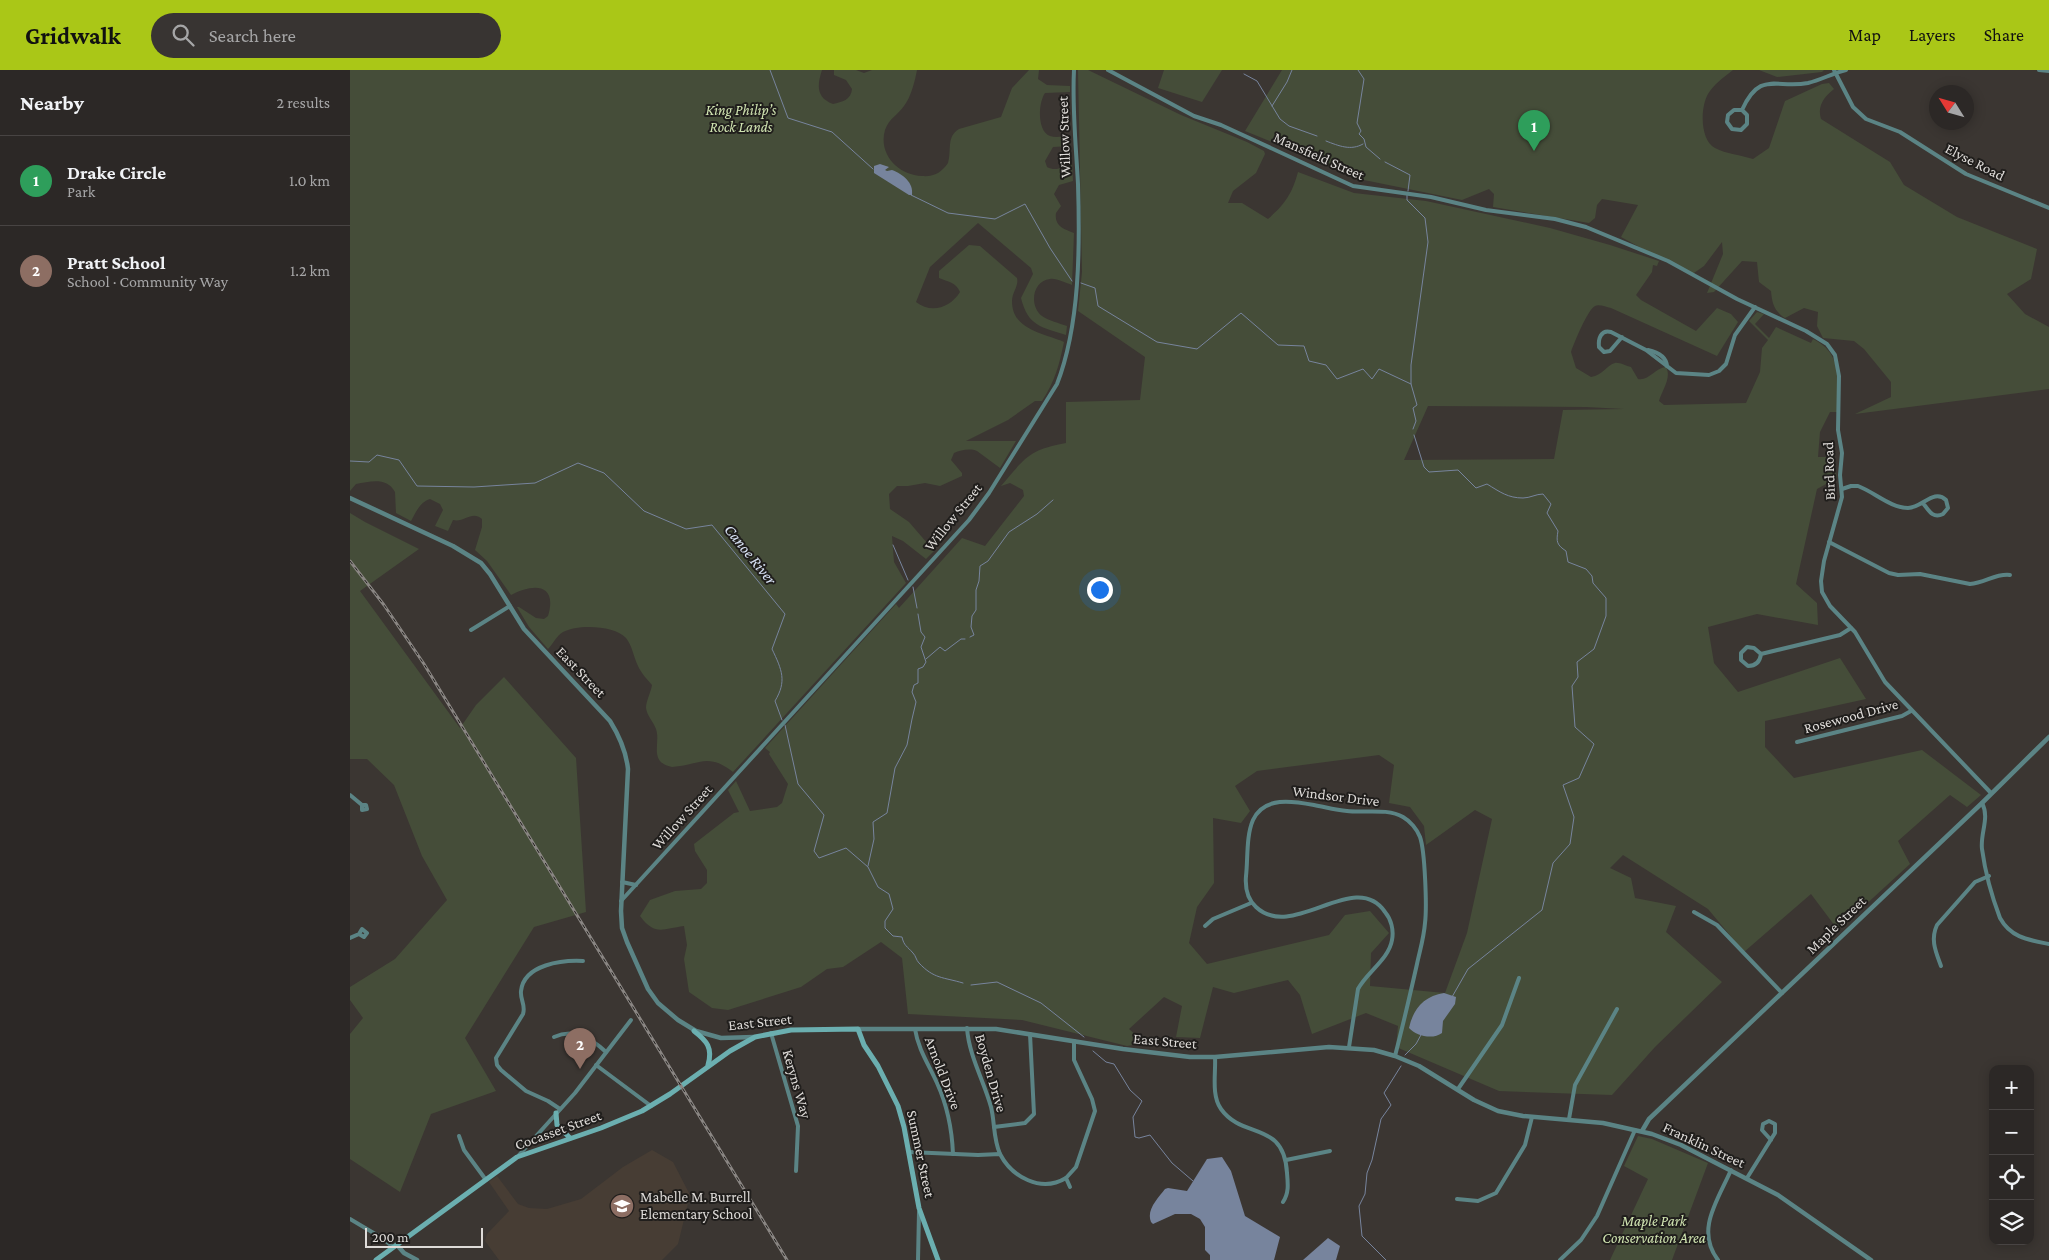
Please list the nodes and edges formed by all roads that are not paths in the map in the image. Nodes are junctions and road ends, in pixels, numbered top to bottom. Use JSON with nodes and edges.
{"nodes":[{"id":1,"x":1074,"y":70,"type":"edge"},
{"id":2,"x":1108,"y":70,"type":"edge"},
{"id":3,"x":1846,"y":70,"type":"edge"},
{"id":4,"x":2039,"y":70,"type":"edge"},
{"id":5,"x":1835,"y":71,"type":"edge"},
{"id":6,"x":2049,"y":71,"type":"edge"},
{"id":7,"x":1742,"y":110,"type":"junction"},
{"id":8,"x":2049,"y":208,"type":"edge"},
{"id":9,"x":1594,"y":230,"type":"joint"},
{"id":10,"x":1755,"y":307,"type":"junction"},
{"id":11,"x":1622,"y":337,"type":"junction"},
{"id":12,"x":1842,"y":489,"type":"junction"},
{"id":13,"x":350,"y":498,"type":"edge"},
{"id":14,"x":1923,"y":504,"type":"junction"},
{"id":15,"x":1829,"y":542,"type":"junction"},
{"id":16,"x":2010,"y":575,"type":"dead end"},
{"id":17,"x":510,"y":606,"type":"junction"},
{"id":18,"x":1852,"y":628,"type":"junction"},
{"id":19,"x":471,"y":630,"type":"dead end"},
{"id":20,"x":1761,"y":654,"type":"junction"},
{"id":21,"x":1911,"y":711,"type":"junction"},
{"id":22,"x":2049,"y":737,"type":"edge"},
{"id":23,"x":1796,"y":742,"type":"dead end"},
{"id":24,"x":1991,"y":793,"type":"junction"},
{"id":25,"x":350,"y":795,"type":"edge"},
{"id":26,"x":1982,"y":803,"type":"junction"},
{"id":27,"x":362,"y":805,"type":"dead end"},
{"id":28,"x":1989,"y":876,"type":"junction"},
{"id":29,"x":622,"y":882,"type":"junction"},
{"id":30,"x":636,"y":885,"type":"junction"},
{"id":31,"x":621,"y":901,"type":"junction"},
{"id":32,"x":1251,"y":902,"type":"junction"},
{"id":33,"x":1694,"y":912,"type":"dead end"},
{"id":34,"x":1205,"y":926,"type":"dead end"},
{"id":35,"x":359,"y":934,"type":"dead end"},
{"id":36,"x":350,"y":938,"type":"edge"},
{"id":37,"x":2049,"y":944,"type":"edge"},
{"id":38,"x":583,"y":961,"type":"dead end"},
{"id":39,"x":1941,"y":966,"type":"dead end"},
{"id":40,"x":1519,"y":978,"type":"dead end"},
{"id":41,"x":1782,"y":993,"type":"junction"},
{"id":42,"x":1617,"y":1009,"type":"dead end"},
{"id":43,"x":631,"y":1020,"type":"dead end"},
{"id":44,"x":967,"y":1028,"type":"junction"},
{"id":45,"x":858,"y":1029,"type":"junction"},
{"id":46,"x":915,"y":1029,"type":"junction"},
{"id":47,"x":694,"y":1031,"type":"junction"},
{"id":48,"x":771,"y":1033,"type":"junction"},
{"id":49,"x":1030,"y":1034,"type":"junction"},
{"id":50,"x":554,"y":1037,"type":"dead end"},
{"id":51,"x":755,"y":1037,"type":"junction"},
{"id":52,"x":1074,"y":1041,"type":"junction"},
{"id":53,"x":1349,"y":1047,"type":"junction"},
{"id":54,"x":606,"y":1052,"type":"junction"},
{"id":55,"x":1215,"y":1056,"type":"junction"},
{"id":56,"x":1396,"y":1056,"type":"junction"},
{"id":57,"x":596,"y":1065,"type":"junction"},
{"id":58,"x":708,"y":1066,"type":"junction"},
{"id":59,"x":1451,"y":1085,"type":"joint"},
{"id":60,"x":1458,"y":1089,"type":"junction"},
{"id":61,"x":651,"y":1106,"type":"junction"},
{"id":62,"x":558,"y":1111,"type":"junction"},
{"id":63,"x":1532,"y":1117,"type":"junction"},
{"id":64,"x":1569,"y":1119,"type":"junction"},
{"id":65,"x":994,"y":1127,"type":"junction"},
{"id":66,"x":1635,"y":1130,"type":"junction"},
{"id":67,"x":1642,"y":1131,"type":"junction"},
{"id":68,"x":459,"y":1136,"type":"dead end"},
{"id":69,"x":570,"y":1138,"type":"junction"},
{"id":70,"x":1771,"y":1140,"type":"junction"},
{"id":71,"x":1330,"y":1151,"type":"dead end"},
{"id":72,"x":909,"y":1152,"type":"junction"},
{"id":73,"x":953,"y":1154,"type":"junction"},
{"id":74,"x":1000,"y":1154,"type":"junction"},
{"id":75,"x":517,"y":1157,"type":"junction"},
{"id":76,"x":1286,"y":1160,"type":"junction"},
{"id":77,"x":796,"y":1170,"type":"dead end"},
{"id":78,"x":1731,"y":1170,"type":"junction"},
{"id":79,"x":1066,"y":1178,"type":"junction"},
{"id":80,"x":1747,"y":1178,"type":"junction"},
{"id":81,"x":486,"y":1180,"type":"junction"},
{"id":82,"x":1070,"y":1187,"type":"dead end"},
{"id":83,"x":1458,"y":1199,"type":"dead end"},
{"id":84,"x":1283,"y":1202,"type":"dead end"},
{"id":85,"x":920,"y":1208,"type":"junction"},
{"id":86,"x":350,"y":1219,"type":"edge"},
{"id":87,"x":395,"y":1246,"type":"junction"},
{"id":88,"x":376,"y":1260,"type":"edge"},
{"id":89,"x":417,"y":1260,"type":"edge"},
{"id":90,"x":918,"y":1260,"type":"edge"},
{"id":91,"x":938,"y":1260,"type":"edge"},
{"id":92,"x":1560,"y":1260,"type":"edge"},
{"id":93,"x":1718,"y":1260,"type":"edge"},
{"id":94,"x":1871,"y":1260,"type":"edge"}],
"edges":[{"from":1,"to":30,"type":"street","name":"Willow Street"},
{"from":2,"to":9,"type":"street","name":"Mansfield Street"},
{"from":3,"to":5,"type":"street"},
{"from":4,"to":6,"type":"street"},
{"from":5,"to":7,"type":"street"},
{"from":5,"to":8,"type":"street","name":"Elyse Road"},
{"from":7,"to":7,"type":"street"},
{"from":9,"to":10,"type":"street","name":"Bird Road"},
{"from":10,"to":11,"type":"street"},
{"from":10,"to":12,"type":"street","name":"Bird Road"},
{"from":11,"to":11,"type":"street"},
{"from":12,"to":14,"type":"street"},
{"from":12,"to":15,"type":"street","name":"Bird Road"},
{"from":13,"to":17,"type":"street","name":"East Street"},
{"from":14,"to":14,"type":"street"},
{"from":15,"to":16,"type":"street"},
{"from":15,"to":18,"type":"street","name":"Bird Road"},
{"from":17,"to":19,"type":"street"},
{"from":17,"to":29,"type":"street","name":"East Street"},
{"from":18,"to":20,"type":"street"},
{"from":18,"to":21,"type":"street","name":"Bird Road"},
{"from":20,"to":20,"type":"street"},
{"from":21,"to":23,"type":"street","name":"Rosewood Drive"},
{"from":21,"to":24,"type":"street","name":"Bird Road"},
{"from":22,"to":24,"type":"street","name":"Maple Street"},
{"from":24,"to":26,"type":"street","name":"Maple Street"},
{"from":25,"to":27,"type":"street"},
{"from":26,"to":28,"type":"street"},
{"from":26,"to":41,"type":"street","name":"Maple Street"},
{"from":28,"to":37,"type":"street"},
{"from":28,"to":39,"type":"street"},
{"from":29,"to":30,"type":"street"},
{"from":29,"to":31,"type":"street","name":"East Street"},
{"from":30,"to":31,"type":"street","name":"Willow Street"},
{"from":31,"to":47,"type":"street","name":"East Street"},
{"from":32,"to":34,"type":"street"},
{"from":32,"to":53,"type":"street"},
{"from":32,"to":56,"type":"street","name":"Windsor Drive"},
{"from":33,"to":41,"type":"street"},
{"from":35,"to":36,"type":"street"},
{"from":38,"to":62,"type":"street"},
{"from":40,"to":60,"type":"street"},
{"from":41,"to":67,"type":"street","name":"Maple Street"},
{"from":42,"to":64,"type":"street"},
{"from":43,"to":54,"type":"street"},
{"from":44,"to":46,"type":"street","name":"East Street"},
{"from":44,"to":49,"type":"street","name":"East Street"},
{"from":44,"to":65,"type":"street","name":"Boyden Drive"},
{"from":45,"to":46,"type":"street","name":"East Street"},
{"from":45,"to":48,"type":"main road","name":"East Street"},
{"from":45,"to":72,"type":"main road","name":"Summer Street"},
{"from":46,"to":73,"type":"street","name":"Arnold Drive"},
{"from":47,"to":51,"type":"street","name":"East Street"},
{"from":47,"to":58,"type":"main road"},
{"from":48,"to":51,"type":"main road","name":"East Street"},
{"from":48,"to":77,"type":"street","name":"Keryns Way"},
{"from":49,"to":52,"type":"street","name":"East Street"},
{"from":49,"to":65,"type":"street"},
{"from":50,"to":54,"type":"street"},
{"from":51,"to":58,"type":"main road","name":"Cocasset Street"},
{"from":52,"to":55,"type":"street","name":"East Street"},
{"from":52,"to":79,"type":"street"},
{"from":53,"to":55,"type":"street","name":"East Street"},
{"from":53,"to":56,"type":"street","name":"East Street"},
{"from":54,"to":57,"type":"street"},
{"from":55,"to":76,"type":"street"},
{"from":56,"to":59,"type":"street","name":"East Street"},
{"from":57,"to":61,"type":"street"},
{"from":57,"to":62,"type":"street"},
{"from":58,"to":61,"type":"main road","name":"Cocasset Street"},
{"from":59,"to":60,"type":"street","name":"Franklin Street"},
{"from":60,"to":63,"type":"street","name":"Franklin Street"},
{"from":61,"to":69,"type":"main road","name":"Cocasset Street"},
{"from":62,"to":69,"type":"main road"},
{"from":62,"to":75,"type":"street"},
{"from":63,"to":64,"type":"street","name":"Franklin Street"},
{"from":63,"to":83,"type":"street"},
{"from":64,"to":66,"type":"street","name":"Franklin Street"},
{"from":65,"to":74,"type":"street","name":"Boyden Drive"},
{"from":66,"to":67,"type":"street","name":"Franklin Street"},
{"from":66,"to":92,"type":"street"},
{"from":67,"to":78,"type":"street","name":"Franklin Street"},
{"from":68,"to":81,"type":"street"},
{"from":69,"to":75,"type":"main road","name":"Cocasset Street"},
{"from":70,"to":70,"type":"street"},
{"from":70,"to":80,"type":"street"},
{"from":71,"to":76,"type":"street"},
{"from":72,"to":73,"type":"street"},
{"from":72,"to":85,"type":"main road","name":"Summer Street"},
{"from":73,"to":74,"type":"street"},
{"from":74,"to":79,"type":"street"},
{"from":75,"to":81,"type":"main road","name":"Cocasset Street"},
{"from":76,"to":84,"type":"street"},
{"from":78,"to":80,"type":"street","name":"Franklin Street"},
{"from":78,"to":93,"type":"street"},
{"from":79,"to":82,"type":"street"},
{"from":80,"to":94,"type":"street","name":"Franklin Street"},
{"from":81,"to":87,"type":"main road","name":"Cocasset Street"},
{"from":85,"to":90,"type":"street"},
{"from":85,"to":91,"type":"main road","name":"Summer Street"},
{"from":86,"to":87,"type":"street"},
{"from":87,"to":88,"type":"main road","name":"Cocasset Street"},
{"from":87,"to":89,"type":"street"}]}
